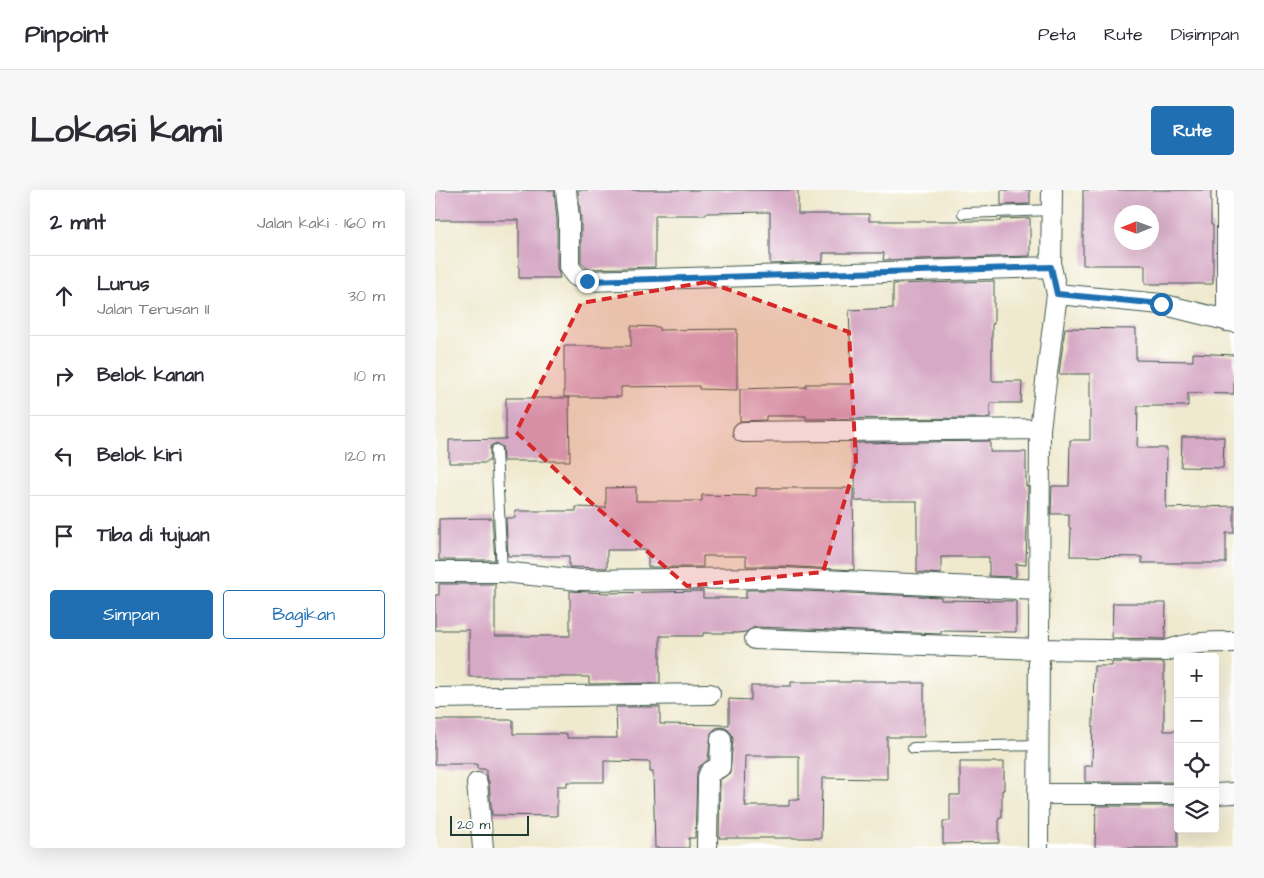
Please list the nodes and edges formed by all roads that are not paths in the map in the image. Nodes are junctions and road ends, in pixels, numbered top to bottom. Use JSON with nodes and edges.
{"nodes":[{"id":1,"x":566,"y":190,"type":"edge"},
{"id":2,"x":1227,"y":190,"type":"edge"},
{"id":3,"x":1052,"y":200,"type":"edge"},
{"id":4,"x":963,"y":213,"type":"dead end"},
{"id":5,"x":1051,"y":267,"type":"junction"},
{"id":6,"x":1057,"y":294,"type":"junction"},
{"id":7,"x":1231,"y":322,"type":"edge"},
{"id":8,"x":1040,"y":429,"type":"junction"},
{"id":9,"x":743,"y":432,"type":"dead end"},
{"id":10,"x":496,"y":450,"type":"dead end"},
{"id":11,"x":435,"y":572,"type":"edge"},
{"id":12,"x":503,"y":572,"type":"junction"},
{"id":13,"x":1040,"y":590,"type":"junction"},
{"id":14,"x":755,"y":639,"type":"dead end"},
{"id":15,"x":1234,"y":642,"type":"edge"},
{"id":16,"x":1038,"y":649,"type":"junction"},
{"id":17,"x":710,"y":694,"type":"dead end"},
{"id":18,"x":435,"y":698,"type":"edge"},
{"id":19,"x":721,"y":739,"type":"dead end"},
{"id":20,"x":1038,"y":745,"type":"junction"},
{"id":21,"x":913,"y":748,"type":"dead end"},
{"id":22,"x":477,"y":783,"type":"dead end"},
{"id":23,"x":1038,"y":794,"type":"junction"},
{"id":24,"x":1174,"y":794,"type":"edge"},
{"id":25,"x":1219,"y":794,"type":"edge"},
{"id":26,"x":1234,"y":794,"type":"edge"},
{"id":27,"x":483,"y":848,"type":"edge"},
{"id":28,"x":707,"y":848,"type":"edge"},
{"id":29,"x":1038,"y":848,"type":"edge"}],
"edges":[{"from":1,"to":5,"type":"street"},
{"from":2,"to":7,"type":"street"},
{"from":3,"to":4,"type":"lane"},
{"from":3,"to":5,"type":"street"},
{"from":5,"to":6,"type":"street"},
{"from":6,"to":7,"type":"street"},
{"from":6,"to":8,"type":"street"},
{"from":8,"to":9,"type":"street"},
{"from":8,"to":13,"type":"street"},
{"from":10,"to":12,"type":"lane"},
{"from":11,"to":12,"type":"street"},
{"from":12,"to":13,"type":"street"},
{"from":13,"to":16,"type":"street"},
{"from":14,"to":16,"type":"street"},
{"from":15,"to":16,"type":"street"},
{"from":16,"to":20,"type":"street"},
{"from":17,"to":18,"type":"street"},
{"from":19,"to":28,"type":"street"},
{"from":20,"to":21,"type":"lane"},
{"from":20,"to":23,"type":"street"},
{"from":22,"to":27,"type":"street"},
{"from":23,"to":24,"type":"street"},
{"from":23,"to":29,"type":"street"},
{"from":25,"to":26,"type":"street"}]}
